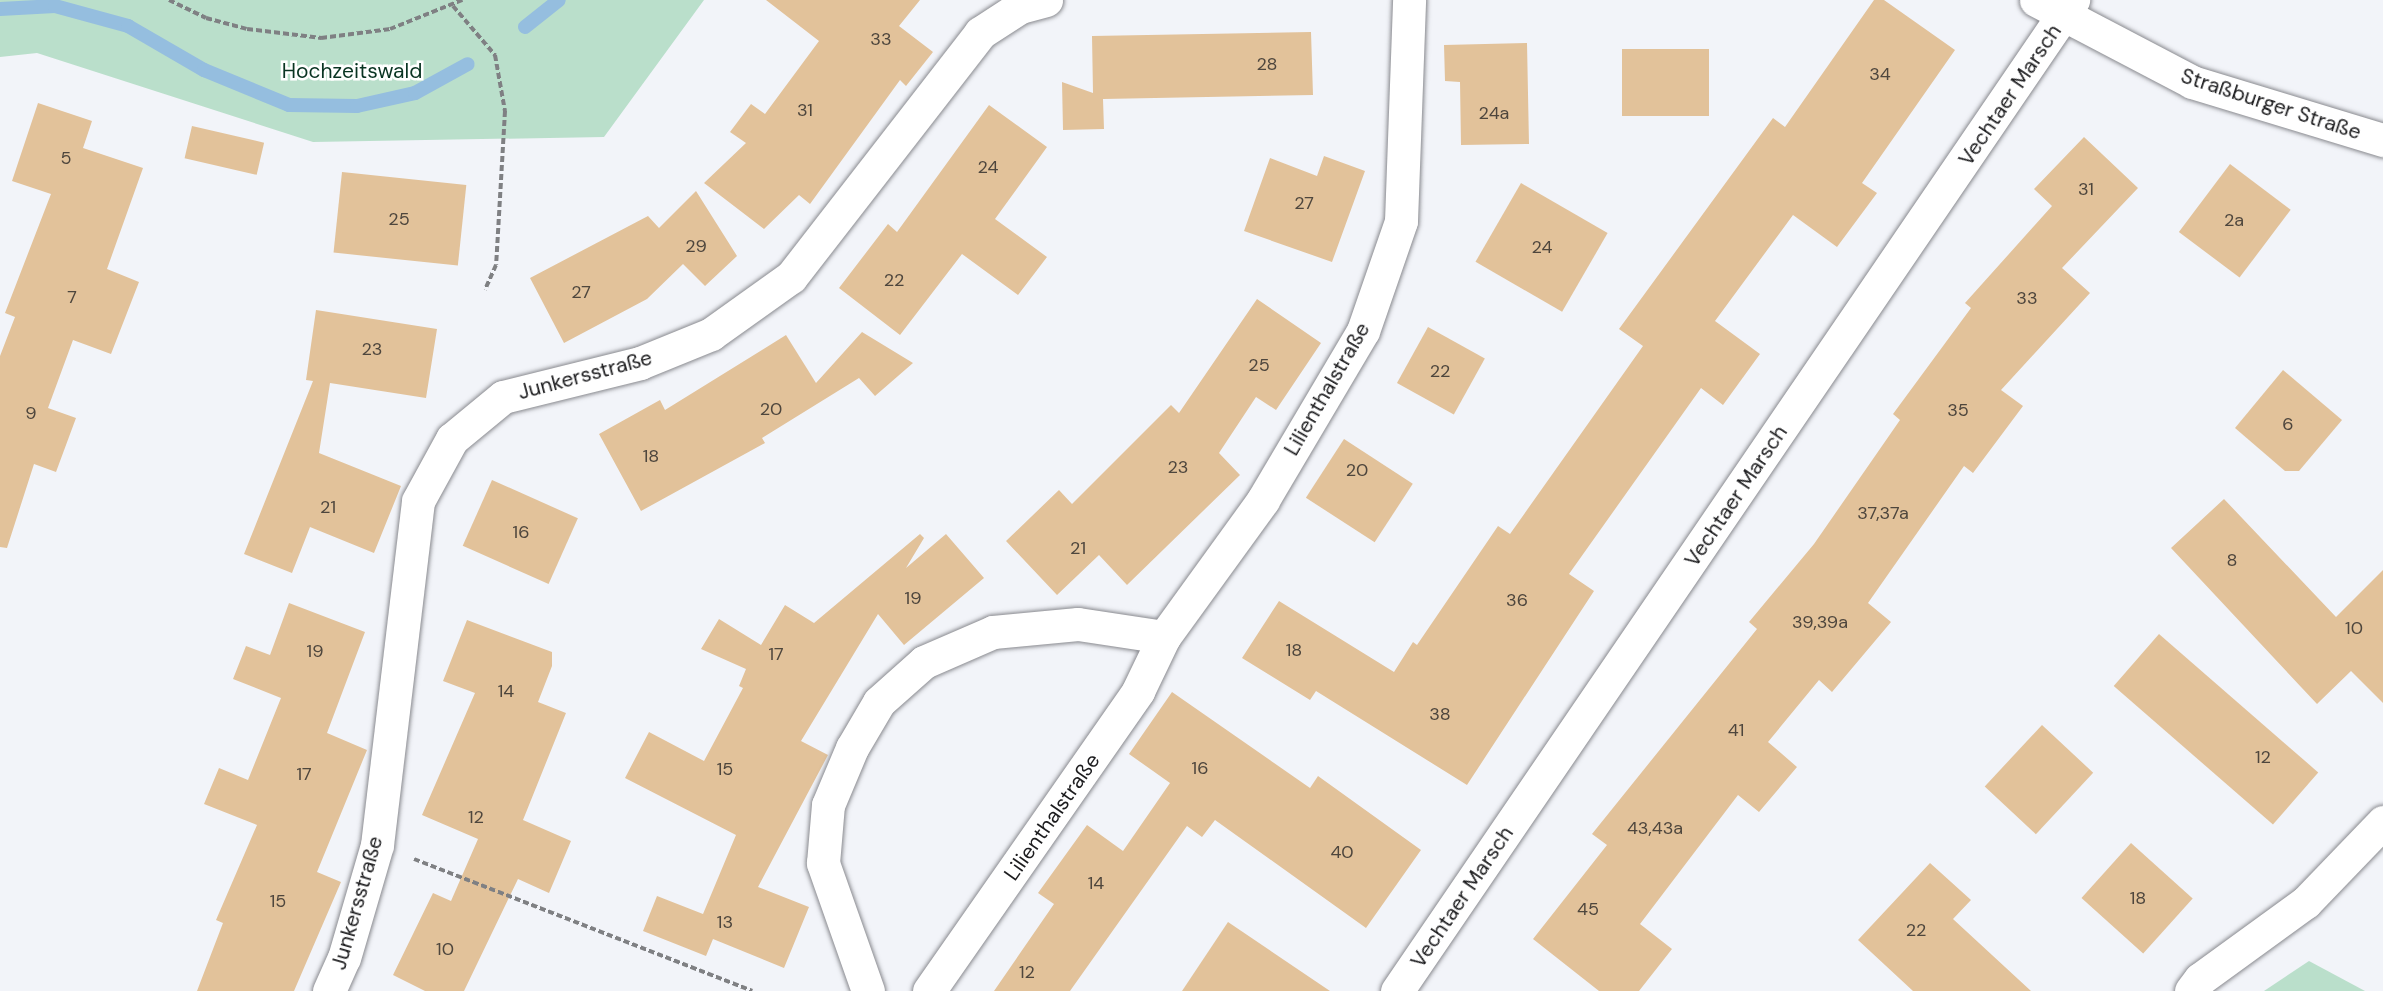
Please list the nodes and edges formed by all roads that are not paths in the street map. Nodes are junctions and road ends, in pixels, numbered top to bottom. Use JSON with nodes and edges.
{"nodes":[{"id":1,"x":1046,"y":0,"type":"edge"},
{"id":2,"x":1408,"y":0,"type":"edge"},
{"id":3,"x":2036,"y":0,"type":"edge"},
{"id":4,"x":2068,"y":9,"type":"edge"},
{"id":5,"x":2383,"y":140,"type":"edge"},
{"id":6,"x":1164,"y":637,"type":"junction"},
{"id":7,"x":2383,"y":822,"type":"edge"},
{"id":8,"x":329,"y":991,"type":"edge"},
{"id":9,"x":868,"y":991,"type":"edge"},
{"id":10,"x":929,"y":991,"type":"edge"},
{"id":11,"x":1397,"y":991,"type":"edge"},
{"id":12,"x":2191,"y":991,"type":"edge"}],
"edges":[{"from":1,"to":8,"type":"street","name":"Junkersstraße"},
{"from":2,"to":6,"type":"street","name":"Lilienthalstraße"},
{"from":3,"to":4,"type":"street"},
{"from":4,"to":5,"type":"street","name":"Straßburger Straße"},
{"from":4,"to":11,"type":"street","name":"Vechtaer Marsch"},
{"from":6,"to":9,"type":"street"},
{"from":6,"to":10,"type":"street","name":"Lilienthalstraße"},
{"from":7,"to":12,"type":"street"}]}
